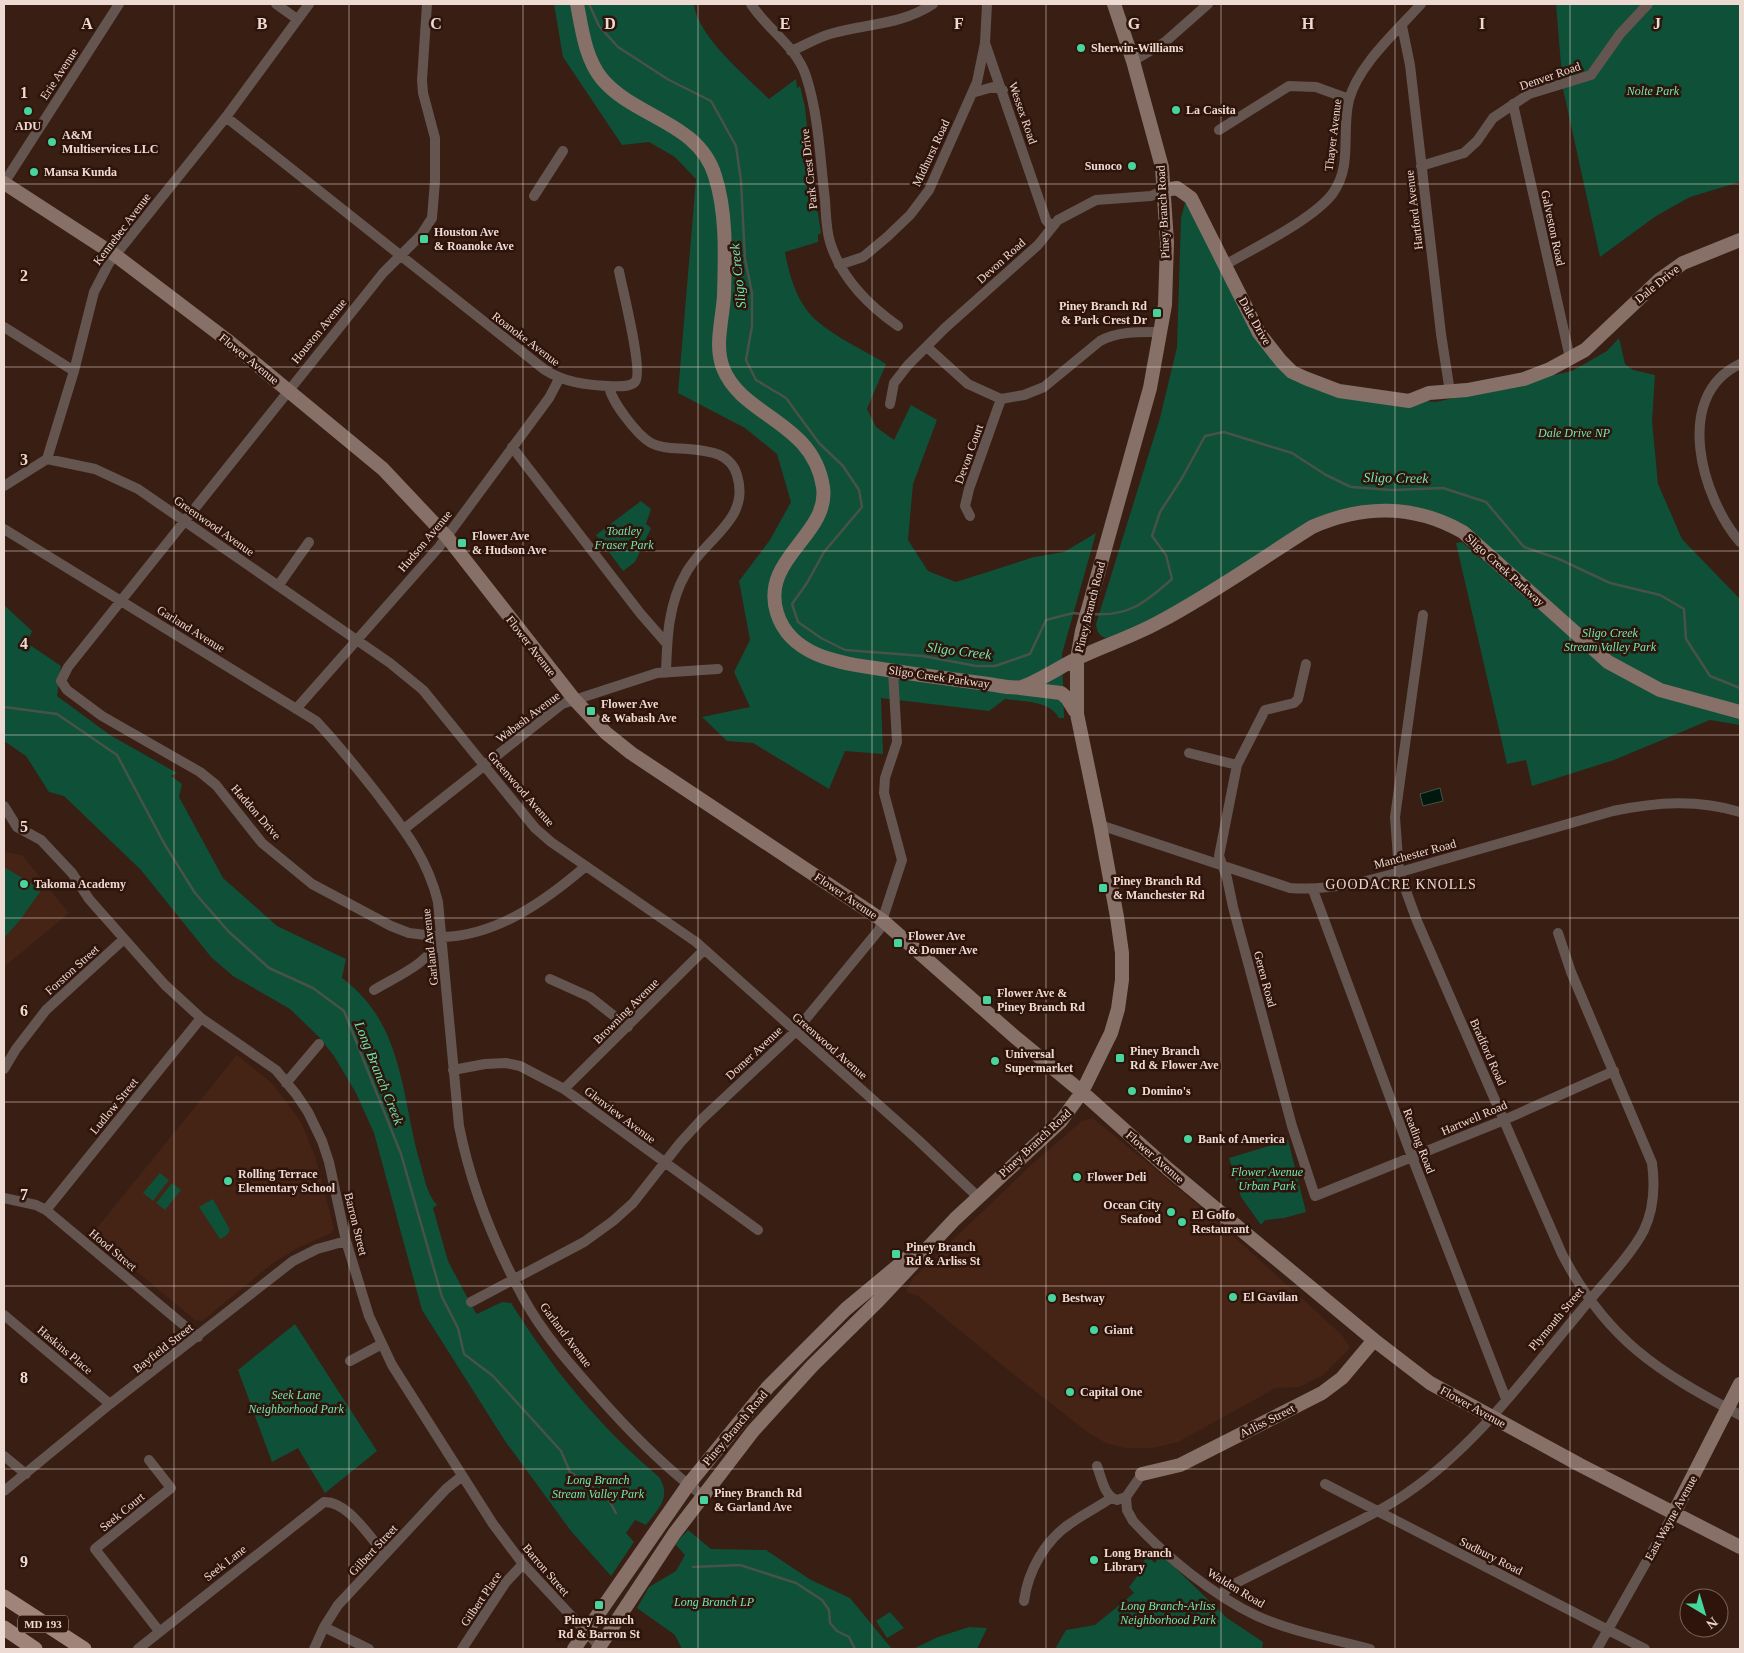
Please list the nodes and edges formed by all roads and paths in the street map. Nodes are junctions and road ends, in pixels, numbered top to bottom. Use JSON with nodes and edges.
{"nodes":[{"id":1,"x":120,"y":4,"type":"edge"},
{"id":2,"x":276,"y":4,"type":"edge"},
{"id":3,"x":309,"y":4,"type":"edge"},
{"id":4,"x":427,"y":4,"type":"edge"},
{"id":5,"x":577,"y":4,"type":"edge"},
{"id":6,"x":751,"y":4,"type":"edge"},
{"id":7,"x":933,"y":4,"type":"edge"},
{"id":8,"x":987,"y":4,"type":"edge"},
{"id":9,"x":1114,"y":4,"type":"edge"},
{"id":10,"x":1208,"y":4,"type":"edge"},
{"id":11,"x":1421,"y":4,"type":"edge"},
{"id":12,"x":1648,"y":4,"type":"edge"},
{"id":13,"x":297,"y":19,"type":"junction"},
{"id":14,"x":1402,"y":26,"type":"junction"},
{"id":15,"x":985,"y":43,"type":"junction"},
{"id":16,"x":791,"y":51,"type":"junction"},
{"id":17,"x":1133,"y":61,"type":"junction"},
{"id":18,"x":1002,"y":90,"type":"junction"},
{"id":19,"x":972,"y":93,"type":"junction"},
{"id":20,"x":1349,"y":99,"type":"junction"},
{"id":21,"x":1513,"y":104,"type":"junction"},
{"id":22,"x":226,"y":117,"type":"junction"},
{"id":23,"x":1219,"y":130,"type":"dead end"},
{"id":24,"x":563,"y":152,"type":"dead end"},
{"id":25,"x":1421,"y":166,"type":"junction"},
{"id":26,"x":4,"y":183,"type":"edge"},
{"id":27,"x":1164,"y":190,"type":"junction"},
{"id":28,"x":534,"y":196,"type":"dead end"},
{"id":29,"x":1052,"y":227,"type":"junction"},
{"id":30,"x":1740,"y":240,"type":"edge"},
{"id":31,"x":115,"y":255,"type":"junction"},
{"id":32,"x":400,"y":256,"type":"junction"},
{"id":33,"x":839,"y":265,"type":"junction"},
{"id":34,"x":1225,"y":265,"type":"junction"},
{"id":35,"x":619,"y":271,"type":"dead end"},
{"id":36,"x":898,"y":326,"type":"dead end"},
{"id":37,"x":4,"y":327,"type":"edge"},
{"id":38,"x":1161,"y":332,"type":"junction"},
{"id":39,"x":928,"y":348,"type":"junction"},
{"id":40,"x":1570,"y":358,"type":"junction"},
{"id":41,"x":1740,"y":364,"type":"edge"},
{"id":42,"x":74,"y":371,"type":"junction"},
{"id":43,"x":559,"y":379,"type":"junction"},
{"id":44,"x":608,"y":386,"type":"junction"},
{"id":45,"x":288,"y":390,"type":"junction"},
{"id":46,"x":1448,"y":392,"type":"junction"},
{"id":47,"x":1001,"y":400,"type":"junction"},
{"id":48,"x":890,"y":404,"type":"dead end"},
{"id":49,"x":512,"y":447,"type":"junction"},
{"id":50,"x":46,"y":459,"type":"junction"},
{"id":51,"x":4,"y":486,"type":"edge"},
{"id":52,"x":970,"y":516,"type":"dead end"},
{"id":53,"x":184,"y":521,"type":"junction"},
{"id":54,"x":4,"y":529,"type":"edge"},
{"id":55,"x":447,"y":537,"type":"junction"},
{"id":56,"x":309,"y":542,"type":"dead end"},
{"id":57,"x":1740,"y":542,"type":"edge"},
{"id":58,"x":278,"y":586,"type":"junction"},
{"id":59,"x":122,"y":600,"type":"junction"},
{"id":60,"x":1423,"y":615,"type":"dead end"},
{"id":61,"x":355,"y":640,"type":"junction"},
{"id":62,"x":667,"y":644,"type":"junction"},
{"id":63,"x":1077,"y":659,"type":"junction"},
{"id":64,"x":1306,"y":664,"type":"dead end"},
{"id":65,"x":718,"y":669,"type":"dead end"},
{"id":66,"x":893,"y":671,"type":"junction"},
{"id":67,"x":666,"y":673,"type":"junction"},
{"id":68,"x":61,"y":682,"type":"joint"},
{"id":69,"x":1020,"y":688,"type":"junction"},
{"id":70,"x":574,"y":699,"type":"junction"},
{"id":71,"x":296,"y":709,"type":"junction"},
{"id":72,"x":1740,"y":712,"type":"edge"},
{"id":73,"x":1076,"y":714,"type":"junction"},
{"id":74,"x":1189,"y":753,"type":"dead end"},
{"id":75,"x":1237,"y":765,"type":"junction"},
{"id":76,"x":484,"y":766,"type":"junction"},
{"id":77,"x":4,"y":806,"type":"edge"},
{"id":78,"x":1740,"y":812,"type":"edge"},
{"id":79,"x":1100,"y":825,"type":"junction"},
{"id":80,"x":404,"y":829,"type":"junction"},
{"id":81,"x":586,"y":866,"type":"junction"},
{"id":82,"x":1221,"y":866,"type":"junction"},
{"id":83,"x":1399,"y":872,"type":"junction"},
{"id":84,"x":1313,"y":890,"type":"junction"},
{"id":85,"x":882,"y":920,"type":"junction"},
{"id":86,"x":1558,"y":933,"type":"dead end"},
{"id":87,"x":443,"y":936,"type":"junction"},
{"id":88,"x":124,"y":940,"type":"junction"},
{"id":89,"x":704,"y":950,"type":"junction"},
{"id":90,"x":550,"y":979,"type":"dead end"},
{"id":91,"x":374,"y":990,"type":"dead end"},
{"id":92,"x":201,"y":1018,"type":"junction"},
{"id":93,"x":628,"y":1027,"type":"junction"},
{"id":94,"x":795,"y":1032,"type":"junction"},
{"id":95,"x":319,"y":1044,"type":"dead end"},
{"id":96,"x":4,"y":1069,"type":"edge"},
{"id":97,"x":453,"y":1070,"type":"junction"},
{"id":98,"x":1614,"y":1071,"type":"junction"},
{"id":99,"x":286,"y":1083,"type":"junction"},
{"id":100,"x":564,"y":1090,"type":"junction"},
{"id":101,"x":1082,"y":1092,"type":"junction"},
{"id":102,"x":1504,"y":1120,"type":"junction"},
{"id":103,"x":1412,"y":1157,"type":"junction"},
{"id":104,"x":665,"y":1164,"type":"junction"},
{"id":105,"x":978,"y":1196,"type":"junction"},
{"id":106,"x":1315,"y":1196,"type":"joint"},
{"id":107,"x":4,"y":1198,"type":"edge"},
{"id":108,"x":46,"y":1210,"type":"junction"},
{"id":109,"x":955,"y":1219,"type":"junction"},
{"id":110,"x":758,"y":1230,"type":"dead end"},
{"id":111,"x":346,"y":1241,"type":"junction"},
{"id":112,"x":514,"y":1279,"type":"junction"},
{"id":113,"x":867,"y":1291,"type":"junction"},
{"id":114,"x":1589,"y":1300,"type":"junction"},
{"id":115,"x":878,"y":1301,"type":"junction"},
{"id":116,"x":471,"y":1302,"type":"dead end"},
{"id":117,"x":4,"y":1315,"type":"edge"},
{"id":118,"x":198,"y":1337,"type":"junction"},
{"id":119,"x":1374,"y":1340,"type":"junction"},
{"id":120,"x":382,"y":1344,"type":"junction"},
{"id":121,"x":350,"y":1362,"type":"dead end"},
{"id":122,"x":1740,"y":1384,"type":"edge"},
{"id":123,"x":1506,"y":1399,"type":"junction"},
{"id":124,"x":110,"y":1404,"type":"junction"},
{"id":125,"x":1735,"y":1412,"type":"edge"},
{"id":126,"x":1491,"y":1416,"type":"junction"},
{"id":127,"x":4,"y":1456,"type":"edge"},
{"id":128,"x":149,"y":1460,"type":"dead end"},
{"id":129,"x":1097,"y":1466,"type":"dead end"},
{"id":130,"x":26,"y":1474,"type":"junction"},
{"id":131,"x":1142,"y":1474,"type":"joint"},
{"id":132,"x":462,"y":1476,"type":"junction"},
{"id":133,"x":1325,"y":1484,"type":"dead end"},
{"id":134,"x":688,"y":1485,"type":"junction"},
{"id":135,"x":4,"y":1492,"type":"edge"},
{"id":136,"x":702,"y":1495,"type":"junction"},
{"id":137,"x":1126,"y":1497,"type":"junction"},
{"id":138,"x":1111,"y":1498,"type":"junction"},
{"id":139,"x":1378,"y":1512,"type":"junction"},
{"id":140,"x":1674,"y":1513,"type":"junction"},
{"id":141,"x":1740,"y":1547,"type":"edge"},
{"id":142,"x":386,"y":1554,"type":"junction"},
{"id":143,"x":523,"y":1564,"type":"junction"},
{"id":144,"x":1222,"y":1594,"type":"junction"},
{"id":145,"x":4,"y":1597,"type":"edge"},
{"id":146,"x":1024,"y":1601,"type":"dead end"},
{"id":147,"x":324,"y":1627,"type":"junction"},
{"id":148,"x":4,"y":1628,"type":"edge"},
{"id":149,"x":1609,"y":1630,"type":"junction"},
{"id":150,"x":160,"y":1631,"type":"junction"},
{"id":151,"x":584,"y":1633,"type":"junction"},
{"id":152,"x":599,"y":1648,"type":"edge"},
{"id":153,"x":35,"y":1649,"type":"edge"},
{"id":154,"x":84,"y":1649,"type":"edge"},
{"id":155,"x":138,"y":1649,"type":"edge"},
{"id":156,"x":314,"y":1649,"type":"edge"},
{"id":157,"x":369,"y":1649,"type":"edge"},
{"id":158,"x":462,"y":1649,"type":"edge"},
{"id":159,"x":574,"y":1649,"type":"edge"},
{"id":160,"x":1370,"y":1649,"type":"edge"},
{"id":161,"x":1596,"y":1649,"type":"edge"},
{"id":162,"x":1645,"y":1649,"type":"edge"}],
"edges":[{"from":1,"to":26,"type":"street","name":"Erie Avenue"},
{"from":2,"to":13,"type":"street"},
{"from":3,"to":13,"type":"street","name":"Kennebec Avenue"},
{"from":4,"to":32,"type":"street","name":"Houston Avenue"},
{"from":5,"to":66,"type":"street","name":"Sligo Creek Parkway"},
{"from":6,"to":16,"type":"street","name":"Park Crest Drive"},
{"from":7,"to":16,"type":"street"},
{"from":8,"to":15,"type":"street","name":"Wessex Road"},
{"from":9,"to":17,"type":"street","name":"Piney Branch Road"},
{"from":10,"to":17,"type":"street"},
{"from":11,"to":14,"type":"street","name":"Thayer Avenue"},
{"from":12,"to":21,"type":"street","name":"Denver Road"},
{"from":13,"to":22,"type":"street","name":"Kennebec Avenue"},
{"from":14,"to":20,"type":"street","name":"Thayer Avenue"},
{"from":14,"to":25,"type":"street","name":"Hartford Avenue"},
{"from":15,"to":18,"type":"street","name":"Wessex Road"},
{"from":15,"to":19,"type":"street","name":"Midhurst Road"},
{"from":16,"to":33,"type":"street","name":"Park Crest Drive"},
{"from":17,"to":27,"type":"street","name":"Piney Branch Road"},
{"from":18,"to":19,"type":"street"},
{"from":18,"to":29,"type":"street","name":"Wessex Road"},
{"from":19,"to":33,"type":"street","name":"Midhurst Road"},
{"from":20,"to":23,"type":"street"},
{"from":20,"to":34,"type":"street","name":"Thayer Avenue"},
{"from":21,"to":25,"type":"street","name":"Denver Road"},
{"from":21,"to":40,"type":"street","name":"Galveston Road"},
{"from":22,"to":31,"type":"street","name":"Kennebec Avenue"},
{"from":22,"to":32,"type":"street","name":"Roanoke Avenue"},
{"from":24,"to":28,"type":"street"},
{"from":25,"to":46,"type":"street","name":"Hartford Avenue"},
{"from":26,"to":31,"type":"street","name":"Flower Avenue"},
{"from":27,"to":29,"type":"street","name":"Devon Road"},
{"from":27,"to":34,"type":"street","name":"Dale Drive"},
{"from":27,"to":38,"type":"street","name":"Piney Branch Road"},
{"from":29,"to":39,"type":"street","name":"Devon Road"},
{"from":30,"to":40,"type":"street","name":"Dale Drive"},
{"from":31,"to":42,"type":"street","name":"Kennebec Avenue"},
{"from":31,"to":45,"type":"street","name":"Flower Avenue"},
{"from":32,"to":43,"type":"street","name":"Roanoke Avenue"},
{"from":32,"to":45,"type":"street","name":"Houston Avenue"},
{"from":33,"to":36,"type":"street","name":"Park Crest Drive"},
{"from":34,"to":46,"type":"street","name":"Dale Drive"},
{"from":35,"to":44,"type":"street"},
{"from":37,"to":42,"type":"street"},
{"from":38,"to":47,"type":"street"},
{"from":38,"to":63,"type":"street","name":"Piney Branch Road"},
{"from":39,"to":47,"type":"street"},
{"from":39,"to":48,"type":"street","name":"Devon Road"},
{"from":40,"to":46,"type":"street","name":"Dale Drive"},
{"from":41,"to":57,"type":"street"},
{"from":42,"to":50,"type":"street","name":"Kennebec Avenue"},
{"from":43,"to":44,"type":"street","name":"Roanoke Avenue"},
{"from":43,"to":49,"type":"street","name":"Hudson Avenue"},
{"from":44,"to":62,"type":"street"},
{"from":45,"to":53,"type":"street","name":"Houston Avenue"},
{"from":45,"to":55,"type":"street","name":"Flower Avenue"},
{"from":47,"to":52,"type":"street","name":"Devon Court"},
{"from":49,"to":55,"type":"street","name":"Hudson Avenue"},
{"from":49,"to":62,"type":"street"},
{"from":50,"to":51,"type":"street"},
{"from":50,"to":53,"type":"street","name":"Greenwood Avenue"},
{"from":53,"to":58,"type":"street","name":"Greenwood Avenue"},
{"from":53,"to":59,"type":"street","name":"Houston Avenue"},
{"from":54,"to":59,"type":"street","name":"Garland Avenue"},
{"from":55,"to":61,"type":"street","name":"Hudson Avenue"},
{"from":55,"to":70,"type":"street","name":"Flower Avenue"},
{"from":56,"to":58,"type":"street"},
{"from":58,"to":61,"type":"street","name":"Greenwood Avenue"},
{"from":59,"to":68,"type":"street","name":"Houston Avenue"},
{"from":59,"to":71,"type":"street","name":"Garland Avenue"},
{"from":60,"to":83,"type":"street","name":"Bradford Road"},
{"from":61,"to":71,"type":"street","name":"Hudson Avenue"},
{"from":61,"to":76,"type":"street","name":"Greenwood Avenue"},
{"from":62,"to":67,"type":"street"},
{"from":63,"to":69,"type":"street","name":"Sligo Creek Parkway"},
{"from":63,"to":72,"type":"street","name":"Sligo Creek Parkway"},
{"from":63,"to":73,"type":"street","name":"Piney Branch Road"},
{"from":64,"to":75,"type":"street","name":"Geren Road"},
{"from":65,"to":67,"type":"street","name":"Wabash Avenue"},
{"from":66,"to":69,"type":"street","name":"Sligo Creek Parkway"},
{"from":66,"to":85,"type":"street","name":"Domer Avenue"},
{"from":67,"to":70,"type":"street","name":"Wabash Avenue"},
{"from":68,"to":87,"type":"street","name":"Haddon Drive"},
{"from":69,"to":73,"type":"street"},
{"from":70,"to":76,"type":"street","name":"Wabash Avenue"},
{"from":70,"to":85,"type":"street","name":"Flower Avenue"},
{"from":71,"to":80,"type":"street","name":"Garland Avenue"},
{"from":73,"to":79,"type":"street","name":"Piney Branch Road"},
{"from":74,"to":75,"type":"street"},
{"from":75,"to":82,"type":"street","name":"Geren Road"},
{"from":76,"to":80,"type":"street","name":"Wabash Avenue"},
{"from":76,"to":81,"type":"street","name":"Greenwood Avenue"},
{"from":77,"to":88,"type":"street","name":"Barron Street"},
{"from":78,"to":83,"type":"street","name":"Manchester Road"},
{"from":79,"to":82,"type":"street","name":"Manchester Road"},
{"from":79,"to":101,"type":"street","name":"Piney Branch Road"},
{"from":80,"to":87,"type":"street","name":"Garland Avenue"},
{"from":81,"to":87,"type":"street","name":"Haddon Drive"},
{"from":81,"to":89,"type":"street","name":"Greenwood Avenue"},
{"from":82,"to":84,"type":"street","name":"Manchester Road"},
{"from":82,"to":106,"type":"street","name":"Geren Road"},
{"from":83,"to":84,"type":"street","name":"Manchester Road"},
{"from":83,"to":102,"type":"street","name":"Bradford Road"},
{"from":84,"to":103,"type":"street","name":"Reading Road"},
{"from":85,"to":94,"type":"street","name":"Domer Avenue"},
{"from":85,"to":101,"type":"street","name":"Flower Avenue"},
{"from":86,"to":98,"type":"street","name":"Plymouth Street"},
{"from":87,"to":91,"type":"street"},
{"from":87,"to":97,"type":"street","name":"Garland Avenue"},
{"from":88,"to":92,"type":"street","name":"Barron Street"},
{"from":88,"to":96,"type":"street","name":"Forston Street"},
{"from":89,"to":93,"type":"street","name":"Browning Avenue"},
{"from":89,"to":94,"type":"street","name":"Greenwood Avenue"},
{"from":90,"to":93,"type":"street"},
{"from":92,"to":99,"type":"street","name":"Barron Street"},
{"from":92,"to":108,"type":"street","name":"Ludlow Street"},
{"from":93,"to":100,"type":"street","name":"Browning Avenue"},
{"from":94,"to":104,"type":"street","name":"Domer Avenue"},
{"from":94,"to":105,"type":"street","name":"Greenwood Avenue"},
{"from":95,"to":99,"type":"street"},
{"from":97,"to":100,"type":"street","name":"Glenview Avenue"},
{"from":97,"to":112,"type":"street","name":"Garland Avenue"},
{"from":98,"to":102,"type":"street","name":"Hartwell Road"},
{"from":98,"to":114,"type":"street","name":"Plymouth Street"},
{"from":99,"to":111,"type":"street","name":"Barron Street"},
{"from":100,"to":104,"type":"street","name":"Glenview Avenue"},
{"from":101,"to":105,"type":"street","name":"Piney Branch Road"},
{"from":101,"to":119,"type":"street","name":"Flower Avenue"},
{"from":102,"to":103,"type":"street","name":"Hartwell Road"},
{"from":102,"to":114,"type":"street","name":"Bradford Road"},
{"from":103,"to":106,"type":"street","name":"Hartwell Road"},
{"from":103,"to":123,"type":"street","name":"Reading Road"},
{"from":104,"to":110,"type":"street","name":"Glenview Avenue"},
{"from":104,"to":112,"type":"street","name":"Domer Avenue"},
{"from":105,"to":109,"type":"street","name":"Piney Branch Road"},
{"from":107,"to":108,"type":"street","name":"Hood Street"},
{"from":108,"to":118,"type":"street","name":"Hood Street"},
{"from":109,"to":113,"type":"street","name":"Piney Branch Road"},
{"from":109,"to":115,"type":"street","name":"Piney Branch Road"},
{"from":111,"to":118,"type":"street","name":"Bayfield Street"},
{"from":111,"to":120,"type":"street","name":"Barron Street"},
{"from":112,"to":116,"type":"street","name":"Domer Avenue"},
{"from":112,"to":134,"type":"street","name":"Garland Avenue"},
{"from":113,"to":115,"type":"street"},
{"from":113,"to":134,"type":"street","name":"Piney Branch Road"},
{"from":114,"to":123,"type":"street","name":"Plymouth Street"},
{"from":114,"to":125,"type":"street","name":"Bradford Road"},
{"from":115,"to":136,"type":"street","name":"Piney Branch Road"},
{"from":117,"to":124,"type":"street","name":"Haskins Place"},
{"from":118,"to":124,"type":"street","name":"Bayfield Street"},
{"from":119,"to":126,"type":"street","name":"Flower Avenue"},
{"from":119,"to":131,"type":"street","name":"Arliss Street"},
{"from":120,"to":121,"type":"street"},
{"from":120,"to":132,"type":"street","name":"Barron Street"},
{"from":122,"to":125,"type":"street","name":"East Wayne Avenue"},
{"from":123,"to":126,"type":"street","name":"Plymouth Street"},
{"from":124,"to":130,"type":"street","name":"Bayfield Street"},
{"from":125,"to":140,"type":"street","name":"East Wayne Avenue"},
{"from":126,"to":139,"type":"street","name":"Plymouth Street"},
{"from":126,"to":140,"type":"street","name":"Flower Avenue"},
{"from":127,"to":130,"type":"street"},
{"from":128,"to":150,"type":"street","name":"Seek Court"},
{"from":129,"to":138,"type":"street"},
{"from":130,"to":135,"type":"street","name":"Bayfield Street"},
{"from":131,"to":137,"type":"street"},
{"from":132,"to":142,"type":"street","name":"Gilbert Street"},
{"from":132,"to":143,"type":"street","name":"Barron Street"},
{"from":133,"to":139,"type":"street","name":"Sudbury Road"},
{"from":134,"to":136,"type":"street","name":"Garland Avenue"},
{"from":134,"to":151,"type":"street","name":"Piney Branch Road"},
{"from":136,"to":152,"type":"street","name":"Piney Branch Road"},
{"from":137,"to":138,"type":"street"},
{"from":137,"to":144,"type":"street","name":"Walden Road"},
{"from":138,"to":146,"type":"street"},
{"from":139,"to":144,"type":"street","name":"Plymouth Street"},
{"from":139,"to":149,"type":"street","name":"Sudbury Road"},
{"from":140,"to":141,"type":"street","name":"Flower Avenue"},
{"from":140,"to":149,"type":"street","name":"East Wayne Avenue"},
{"from":142,"to":147,"type":"street","name":"Gilbert Street"},
{"from":142,"to":150,"type":"street","name":"Seek Lane"},
{"from":143,"to":151,"type":"street","name":"Barron Street"},
{"from":143,"to":158,"type":"street","name":"Gilbert Place"},
{"from":144,"to":160,"type":"street","name":"Walden Road"},
{"from":145,"to":154,"type":"main road","number":"MD 193"},
{"from":147,"to":156,"type":"street","name":"Gilbert Street"},
{"from":147,"to":157,"type":"street"},
{"from":148,"to":153,"type":"main road","number":"MD 193"},
{"from":149,"to":161,"type":"street","name":"East Wayne Avenue"},
{"from":149,"to":162,"type":"street","name":"Sudbury Road"},
{"from":150,"to":155,"type":"street","name":"Seek Lane"},
{"from":151,"to":152,"type":"street","name":"Barron Street"},
{"from":151,"to":159,"type":"street","name":"Piney Branch Road"}]}
